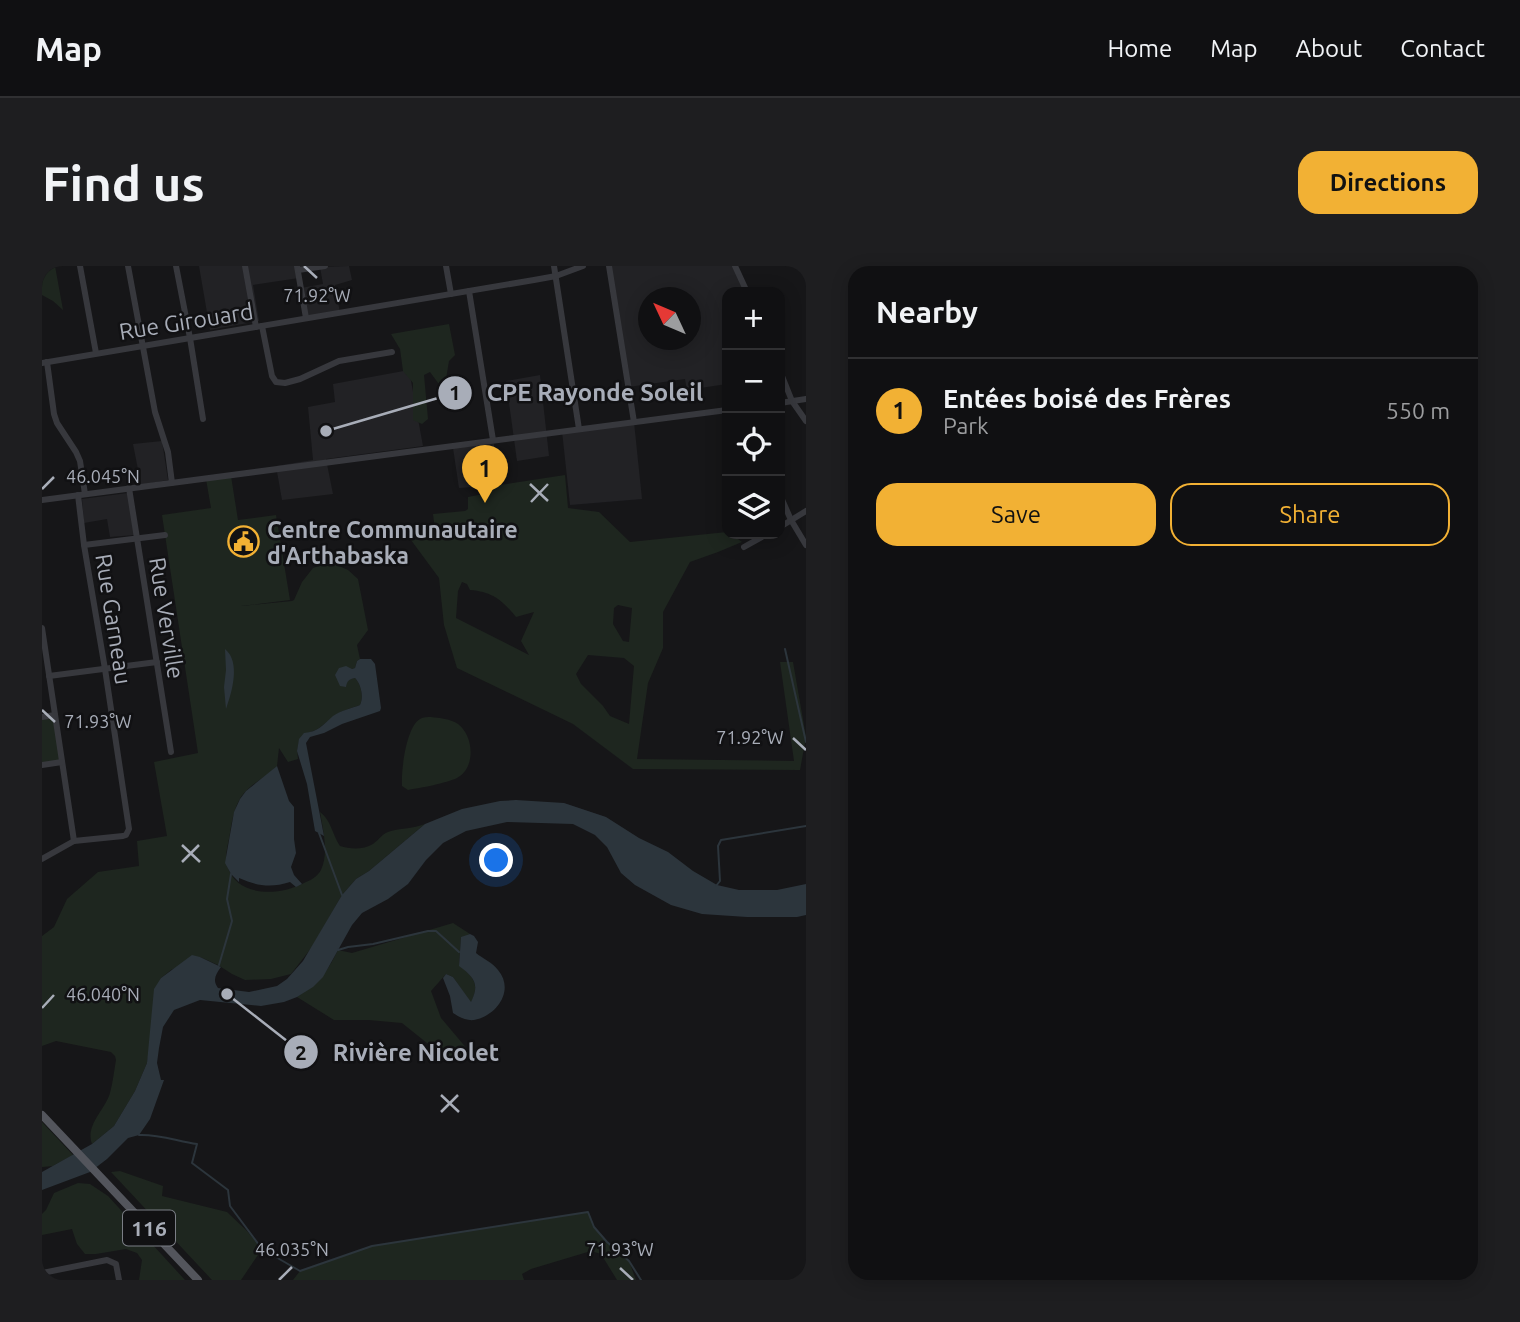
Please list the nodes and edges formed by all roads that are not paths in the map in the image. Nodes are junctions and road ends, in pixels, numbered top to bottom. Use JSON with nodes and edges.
{"nodes":[{"id":1,"x":80,"y":266,"type":"edge"},
{"id":2,"x":128,"y":266,"type":"edge"},
{"id":3,"x":176,"y":266,"type":"edge"},
{"id":4,"x":245,"y":266,"type":"edge"},
{"id":5,"x":325,"y":266,"type":"edge"},
{"id":6,"x":446,"y":266,"type":"edge"},
{"id":7,"x":554,"y":266,"type":"edge"},
{"id":8,"x":583,"y":266,"type":"edge"},
{"id":9,"x":609,"y":266,"type":"edge"},
{"id":10,"x":735,"y":266,"type":"edge"},
{"id":11,"x":298,"y":268,"type":"edge"},
{"id":12,"x":556,"y":276,"type":"junction"},
{"id":13,"x":745,"y":287,"type":"edge"},
{"id":14,"x":469,"y":291,"type":"junction"},
{"id":15,"x":451,"y":294,"type":"junction"},
{"id":16,"x":306,"y":318,"type":"junction"},
{"id":17,"x":259,"y":327,"type":"junction"},
{"id":18,"x":190,"y":338,"type":"junction"},
{"id":19,"x":142,"y":346,"type":"junction"},
{"id":20,"x":392,"y":352,"type":"dead end"},
{"id":21,"x":96,"y":353,"type":"junction"},
{"id":22,"x":44,"y":362,"type":"edge"},
{"id":23,"x":785,"y":384,"type":"edge"},
{"id":24,"x":806,"y":399,"type":"edge"},
{"id":25,"x":792,"y":401,"type":"junction"},
{"id":26,"x":785,"y":402,"type":"edge"},
{"id":27,"x":722,"y":411,"type":"edge"},
{"id":28,"x":203,"y":419,"type":"dead end"},
{"id":29,"x":806,"y":421,"type":"edge"},
{"id":30,"x":634,"y":422,"type":"junction"},
{"id":31,"x":579,"y":429,"type":"junction"},
{"id":32,"x":493,"y":440,"type":"junction"},
{"id":33,"x":172,"y":483,"type":"junction"},
{"id":34,"x":129,"y":488,"type":"junction"},
{"id":35,"x":82,"y":494,"type":"junction"},
{"id":36,"x":42,"y":500,"type":"edge"},
{"id":37,"x":785,"y":508,"type":"edge"},
{"id":38,"x":806,"y":511,"type":"edge"},
{"id":39,"x":790,"y":520,"type":"junction"},
{"id":40,"x":785,"y":524,"type":"edge"},
{"id":41,"x":165,"y":534,"type":"dead end"},
{"id":42,"x":137,"y":538,"type":"junction"},
{"id":43,"x":758,"y":539,"type":"edge"},
{"id":44,"x":84,"y":545,"type":"junction"},
{"id":45,"x":806,"y":545,"type":"edge"},
{"id":46,"x":744,"y":547,"type":"dead end"},
{"id":47,"x":42,"y":628,"type":"edge"},
{"id":48,"x":157,"y":662,"type":"junction"},
{"id":49,"x":45,"y":666,"type":"edge"},
{"id":50,"x":105,"y":669,"type":"junction"},
{"id":51,"x":49,"y":676,"type":"junction"},
{"id":52,"x":55,"y":715,"type":"junction"},
{"id":53,"x":42,"y":717,"type":"edge"},
{"id":54,"x":171,"y":752,"type":"dead end"},
{"id":55,"x":62,"y":762,"type":"junction"},
{"id":56,"x":42,"y":765,"type":"edge"},
{"id":57,"x":74,"y":841,"type":"junction"},
{"id":58,"x":42,"y":859,"type":"edge"},
{"id":59,"x":42,"y":1115,"type":"edge"},
{"id":60,"x":54,"y":1270,"type":"junction"},
{"id":61,"x":42,"y":1273,"type":"edge"},
{"id":62,"x":55,"y":1280,"type":"edge"},
{"id":63,"x":119,"y":1280,"type":"edge"},
{"id":64,"x":198,"y":1280,"type":"edge"}],
"edges":[{"from":1,"to":21,"type":"street"},
{"from":2,"to":19,"type":"street"},
{"from":3,"to":18,"type":"street"},
{"from":4,"to":17,"type":"street"},
{"from":5,"to":11,"type":"street"},
{"from":6,"to":15,"type":"street"},
{"from":7,"to":12,"type":"street"},
{"from":8,"to":12,"type":"street","name":"Rue Girouard"},
{"from":9,"to":30,"type":"street"},
{"from":10,"to":13,"type":"street"},
{"from":11,"to":16,"type":"street"},
{"from":12,"to":14,"type":"street","name":"Rue Girouard"},
{"from":12,"to":31,"type":"street"},
{"from":14,"to":15,"type":"street","name":"Rue Girouard"},
{"from":14,"to":32,"type":"street"},
{"from":15,"to":16,"type":"street","name":"Rue Girouard"},
{"from":16,"to":17,"type":"street","name":"Rue Girouard"},
{"from":17,"to":18,"type":"street","name":"Rue Girouard"},
{"from":17,"to":20,"type":"street"},
{"from":18,"to":19,"type":"street","name":"Rue Girouard"},
{"from":18,"to":28,"type":"street"},
{"from":19,"to":21,"type":"street","name":"Rue Girouard"},
{"from":19,"to":33,"type":"street"},
{"from":21,"to":22,"type":"street","name":"Rue Girouard"},
{"from":22,"to":35,"type":"street","name":"Rue Garneau"},
{"from":23,"to":25,"type":"street"},
{"from":24,"to":25,"type":"street"},
{"from":25,"to":26,"type":"street"},
{"from":25,"to":29,"type":"street"},
{"from":27,"to":30,"type":"street"},
{"from":30,"to":31,"type":"street"},
{"from":31,"to":32,"type":"street"},
{"from":32,"to":33,"type":"street"},
{"from":33,"to":34,"type":"street"},
{"from":34,"to":35,"type":"street"},
{"from":34,"to":42,"type":"street","name":"Rue Verville"},
{"from":35,"to":36,"type":"street"},
{"from":35,"to":44,"type":"street","name":"Rue Garneau"},
{"from":37,"to":39,"type":"street"},
{"from":38,"to":39,"type":"street"},
{"from":39,"to":40,"type":"street"},
{"from":39,"to":45,"type":"street"},
{"from":41,"to":42,"type":"street"},
{"from":42,"to":44,"type":"street"},
{"from":42,"to":48,"type":"street","name":"Rue Verville"},
{"from":43,"to":46,"type":"street"},
{"from":44,"to":50,"type":"street","name":"Rue Garneau"},
{"from":47,"to":49,"type":"street"},
{"from":48,"to":50,"type":"street"},
{"from":48,"to":54,"type":"street","name":"Rue Verville"},
{"from":49,"to":51,"type":"street"},
{"from":50,"to":51,"type":"street"},
{"from":50,"to":57,"type":"street","name":"Rue Garneau"},
{"from":51,"to":52,"type":"street"},
{"from":52,"to":53,"type":"street"},
{"from":52,"to":55,"type":"street"},
{"from":55,"to":56,"type":"street"},
{"from":55,"to":57,"type":"street"},
{"from":57,"to":58,"type":"street"},
{"from":59,"to":64,"type":"main road","number":"116"},
{"from":60,"to":61,"type":"street"},
{"from":60,"to":62,"type":"street"},
{"from":60,"to":63,"type":"street"}]}
